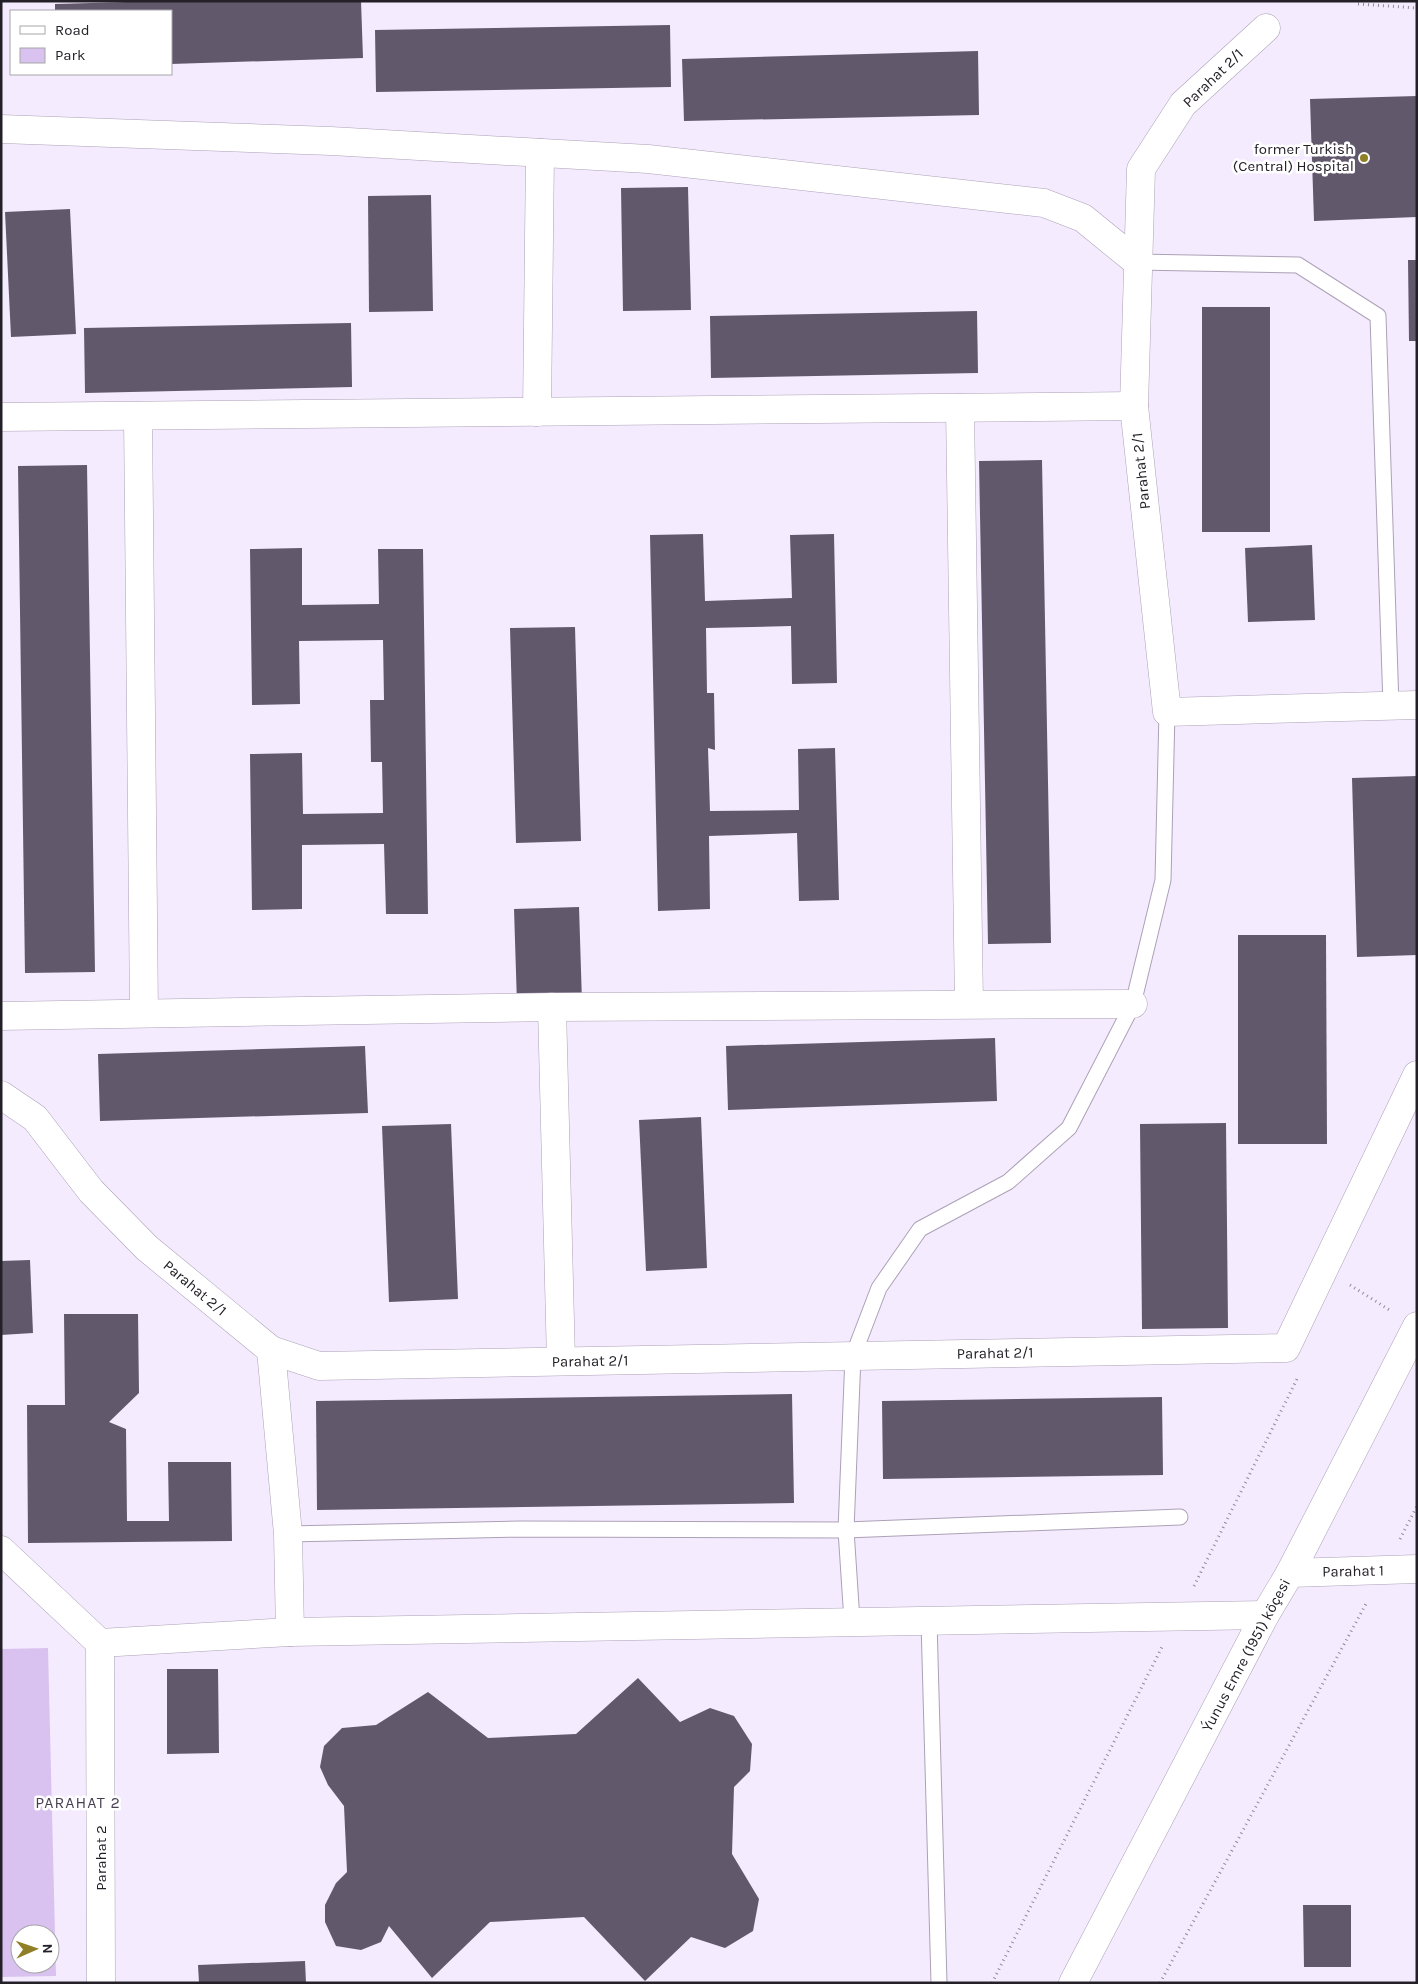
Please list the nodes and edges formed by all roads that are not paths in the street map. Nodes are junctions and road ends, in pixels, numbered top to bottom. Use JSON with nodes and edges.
{"nodes":[{"id":1,"x":1266,"y":28,"type":"dead end"},
{"id":2,"x":1,"y":129,"type":"edge"},
{"id":3,"x":540,"y":153,"type":"junction"},
{"id":4,"x":1137,"y":262,"type":"junction"},
{"id":5,"x":1134,"y":406,"type":"junction"},
{"id":6,"x":960,"y":408,"type":"junction"},
{"id":7,"x":537,"y":412,"type":"junction"},
{"id":8,"x":138,"y":416,"type":"junction"},
{"id":9,"x":1,"y":417,"type":"edge"},
{"id":10,"x":1404,"y":706,"type":"edge"},
{"id":11,"x":1167,"y":712,"type":"junction"},
{"id":12,"x":968,"y":1004,"type":"junction"},
{"id":13,"x":1133,"y":1004,"type":"junction"},
{"id":14,"x":552,"y":1007,"type":"junction"},
{"id":15,"x":144,"y":1014,"type":"junction"},
{"id":16,"x":1,"y":1016,"type":"edge"},
{"id":17,"x":1417,"y":1075,"type":"edge"},
{"id":18,"x":1,"y":1095,"type":"edge"},
{"id":19,"x":1417,"y":1327,"type":"edge"},
{"id":20,"x":271,"y":1350,"type":"junction"},
{"id":21,"x":852,"y":1356,"type":"junction"},
{"id":22,"x":561,"y":1361,"type":"junction"},
{"id":23,"x":1180,"y":1517,"type":"dead end"},
{"id":24,"x":846,"y":1530,"type":"junction"},
{"id":25,"x":288,"y":1534,"type":"junction"},
{"id":26,"x":1,"y":1550,"type":"edge"},
{"id":27,"x":1417,"y":1569,"type":"edge"},
{"id":28,"x":1290,"y":1573,"type":"junction"},
{"id":29,"x":1265,"y":1616,"type":"junction"},
{"id":30,"x":852,"y":1621,"type":"junction"},
{"id":31,"x":929,"y":1621,"type":"junction"},
{"id":32,"x":290,"y":1632,"type":"junction"},
{"id":33,"x":100,"y":1643,"type":"junction"},
{"id":34,"x":101,"y":1983,"type":"edge"},
{"id":35,"x":939,"y":1983,"type":"edge"},
{"id":36,"x":1073,"y":1983,"type":"edge"}],
"edges":[{"from":1,"to":4,"type":"street","name":"Parahat 2/1"},
{"from":2,"to":3,"type":"street"},
{"from":3,"to":4,"type":"street"},
{"from":3,"to":7,"type":"street"},
{"from":4,"to":5,"type":"street","name":"Parahat 2/1"},
{"from":4,"to":10,"type":"lane"},
{"from":5,"to":6,"type":"street"},
{"from":5,"to":11,"type":"street","name":"Parahat 2/1"},
{"from":6,"to":7,"type":"street"},
{"from":6,"to":12,"type":"street"},
{"from":7,"to":8,"type":"street"},
{"from":8,"to":9,"type":"street"},
{"from":8,"to":15,"type":"street"},
{"from":10,"to":11,"type":"street"},
{"from":11,"to":13,"type":"lane"},
{"from":12,"to":13,"type":"street"},
{"from":12,"to":14,"type":"street"},
{"from":13,"to":21,"type":"lane"},
{"from":14,"to":15,"type":"street"},
{"from":14,"to":22,"type":"street"},
{"from":15,"to":16,"type":"street"},
{"from":17,"to":21,"type":"street","name":"Parahat 2/1"},
{"from":18,"to":20,"type":"street","name":"Parahat 2/1"},
{"from":19,"to":28,"type":"street","name":"Ýunus Emre (1951) köçesi"},
{"from":20,"to":22,"type":"street","name":"Parahat 2/1"},
{"from":20,"to":25,"type":"street"},
{"from":21,"to":22,"type":"street","name":"Parahat 2/1"},
{"from":21,"to":24,"type":"lane"},
{"from":23,"to":24,"type":"lane"},
{"from":24,"to":25,"type":"lane"},
{"from":24,"to":30,"type":"lane"},
{"from":25,"to":32,"type":"street"},
{"from":26,"to":33,"type":"street"},
{"from":27,"to":28,"type":"street","name":"Parahat 1"},
{"from":28,"to":29,"type":"street","name":"Ýunus Emre (1951) köçesi"},
{"from":29,"to":31,"type":"street"},
{"from":29,"to":36,"type":"street","name":"Ýunus Emre (1951) köçesi"},
{"from":30,"to":31,"type":"street"},
{"from":30,"to":32,"type":"street"},
{"from":31,"to":35,"type":"lane"},
{"from":32,"to":33,"type":"street"},
{"from":33,"to":34,"type":"street","name":"Parahat 2"}]}
